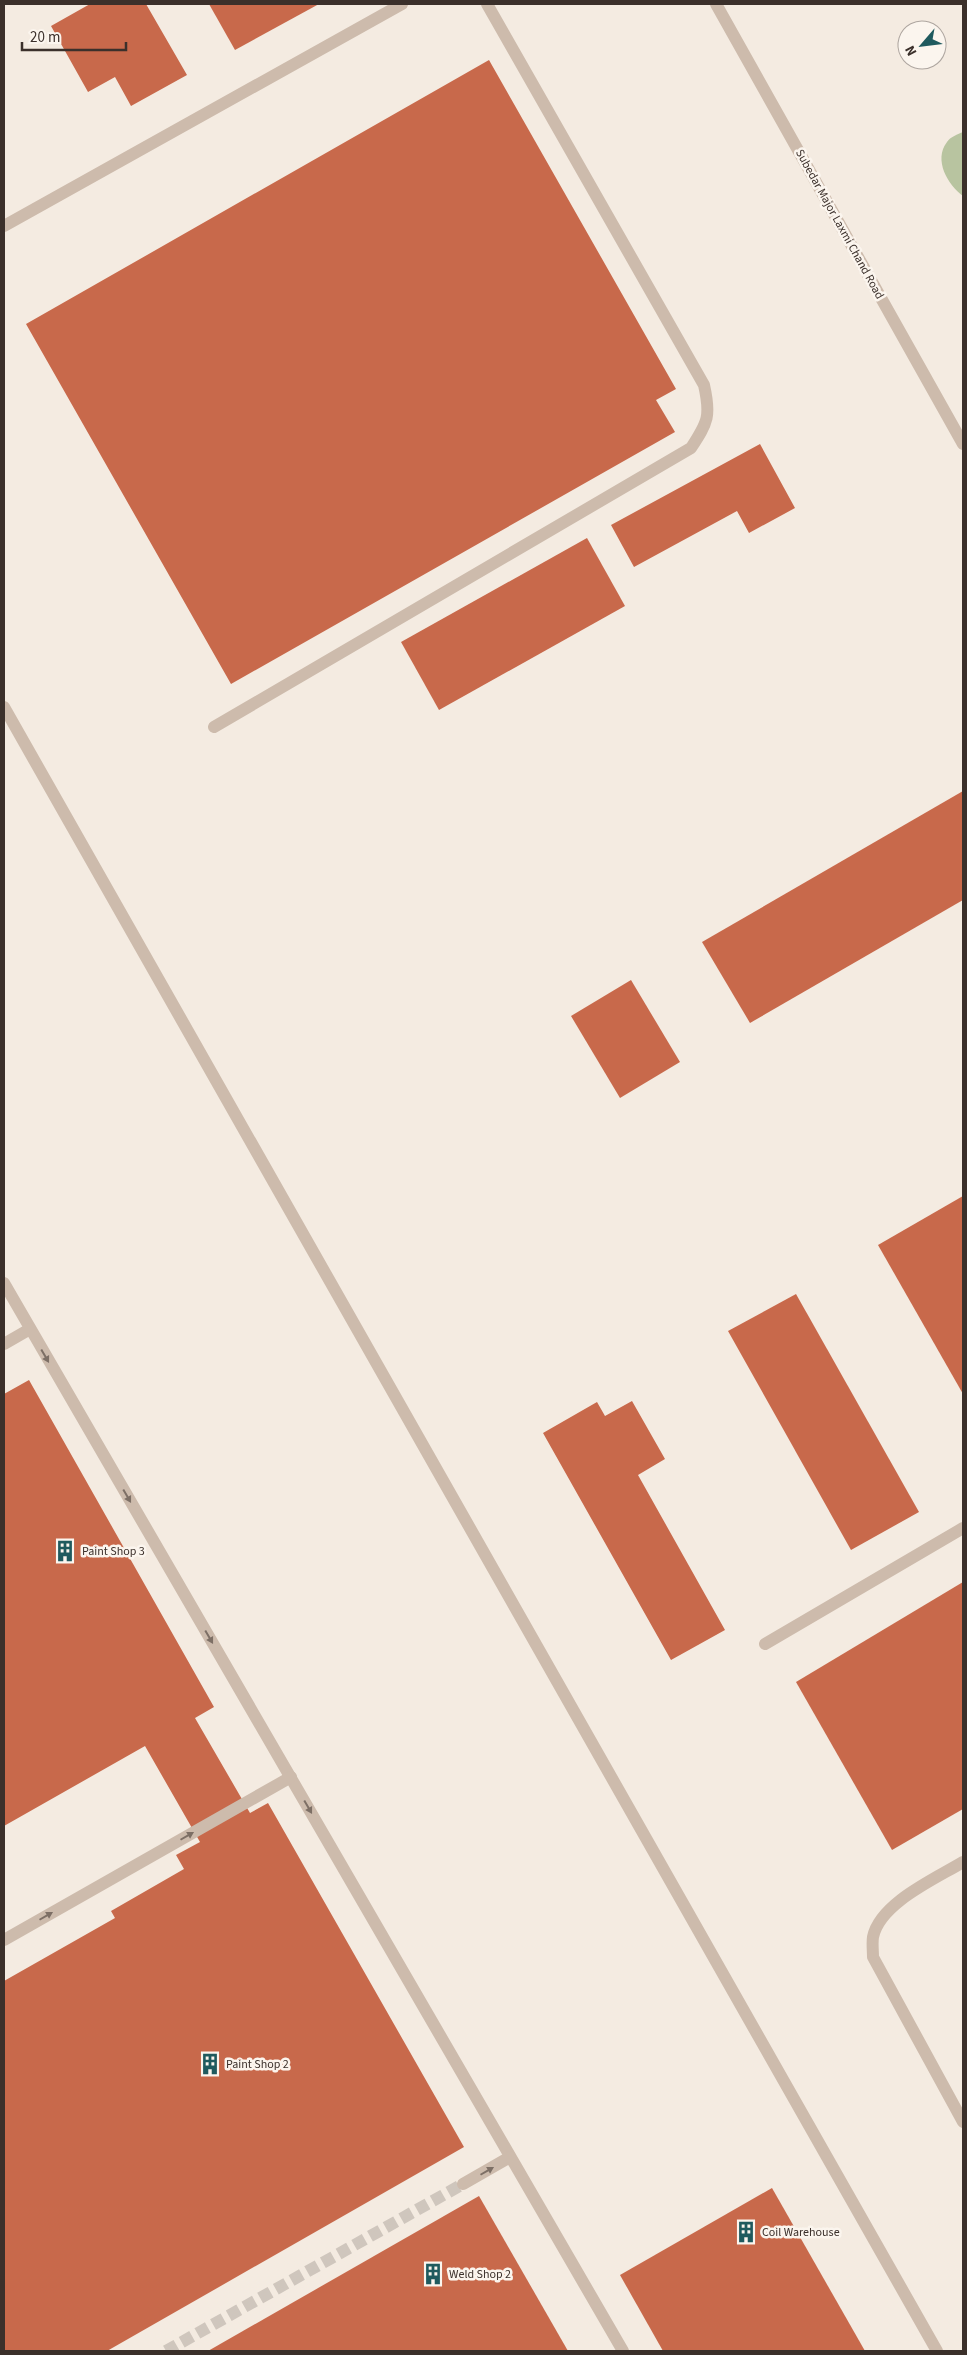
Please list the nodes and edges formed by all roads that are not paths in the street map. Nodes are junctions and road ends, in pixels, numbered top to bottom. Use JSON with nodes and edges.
{"nodes":[{"id":1,"x":402,"y":4,"type":"edge"},
{"id":2,"x":487,"y":4,"type":"edge"},
{"id":3,"x":716,"y":4,"type":"edge"},
{"id":4,"x":4,"y":226,"type":"edge"},
{"id":5,"x":963,"y":444,"type":"edge"},
{"id":6,"x":4,"y":707,"type":"edge"},
{"id":7,"x":214,"y":727,"type":"dead end"},
{"id":8,"x":4,"y":1283,"type":"edge"},
{"id":9,"x":30,"y":1329,"type":"junction"},
{"id":10,"x":4,"y":1344,"type":"edge"},
{"id":11,"x":963,"y":1528,"type":"edge"},
{"id":12,"x":765,"y":1644,"type":"dead end"},
{"id":13,"x":291,"y":1777,"type":"junction"},
{"id":14,"x":963,"y":1862,"type":"edge"},
{"id":15,"x":4,"y":1940,"type":"edge"},
{"id":16,"x":963,"y":2122,"type":"edge"},
{"id":17,"x":510,"y":2157,"type":"junction"},
{"id":18,"x":463,"y":2184,"type":"tunnel mouth"},
{"id":19,"x":623,"y":2351,"type":"edge"},
{"id":20,"x":937,"y":2351,"type":"edge"}],
"edges":[{"from":1,"to":4,"type":"street"},
{"from":2,"to":7,"type":"street"},
{"from":3,"to":5,"type":"street","name":"Subedar Major Laxmi Chand Road"},
{"from":6,"to":20,"type":"street"},
{"from":8,"to":9,"type":"street"},
{"from":9,"to":10,"type":"street"},
{"from":9,"to":13,"type":"street","one_way":true},
{"from":11,"to":12,"type":"street"},
{"from":15,"to":13,"type":"street","one_way":true},
{"from":13,"to":17,"type":"street","one_way":true},
{"from":14,"to":16,"type":"street"},
{"from":18,"to":17,"type":"street","one_way":true},
{"from":17,"to":19,"type":"street"}]}
